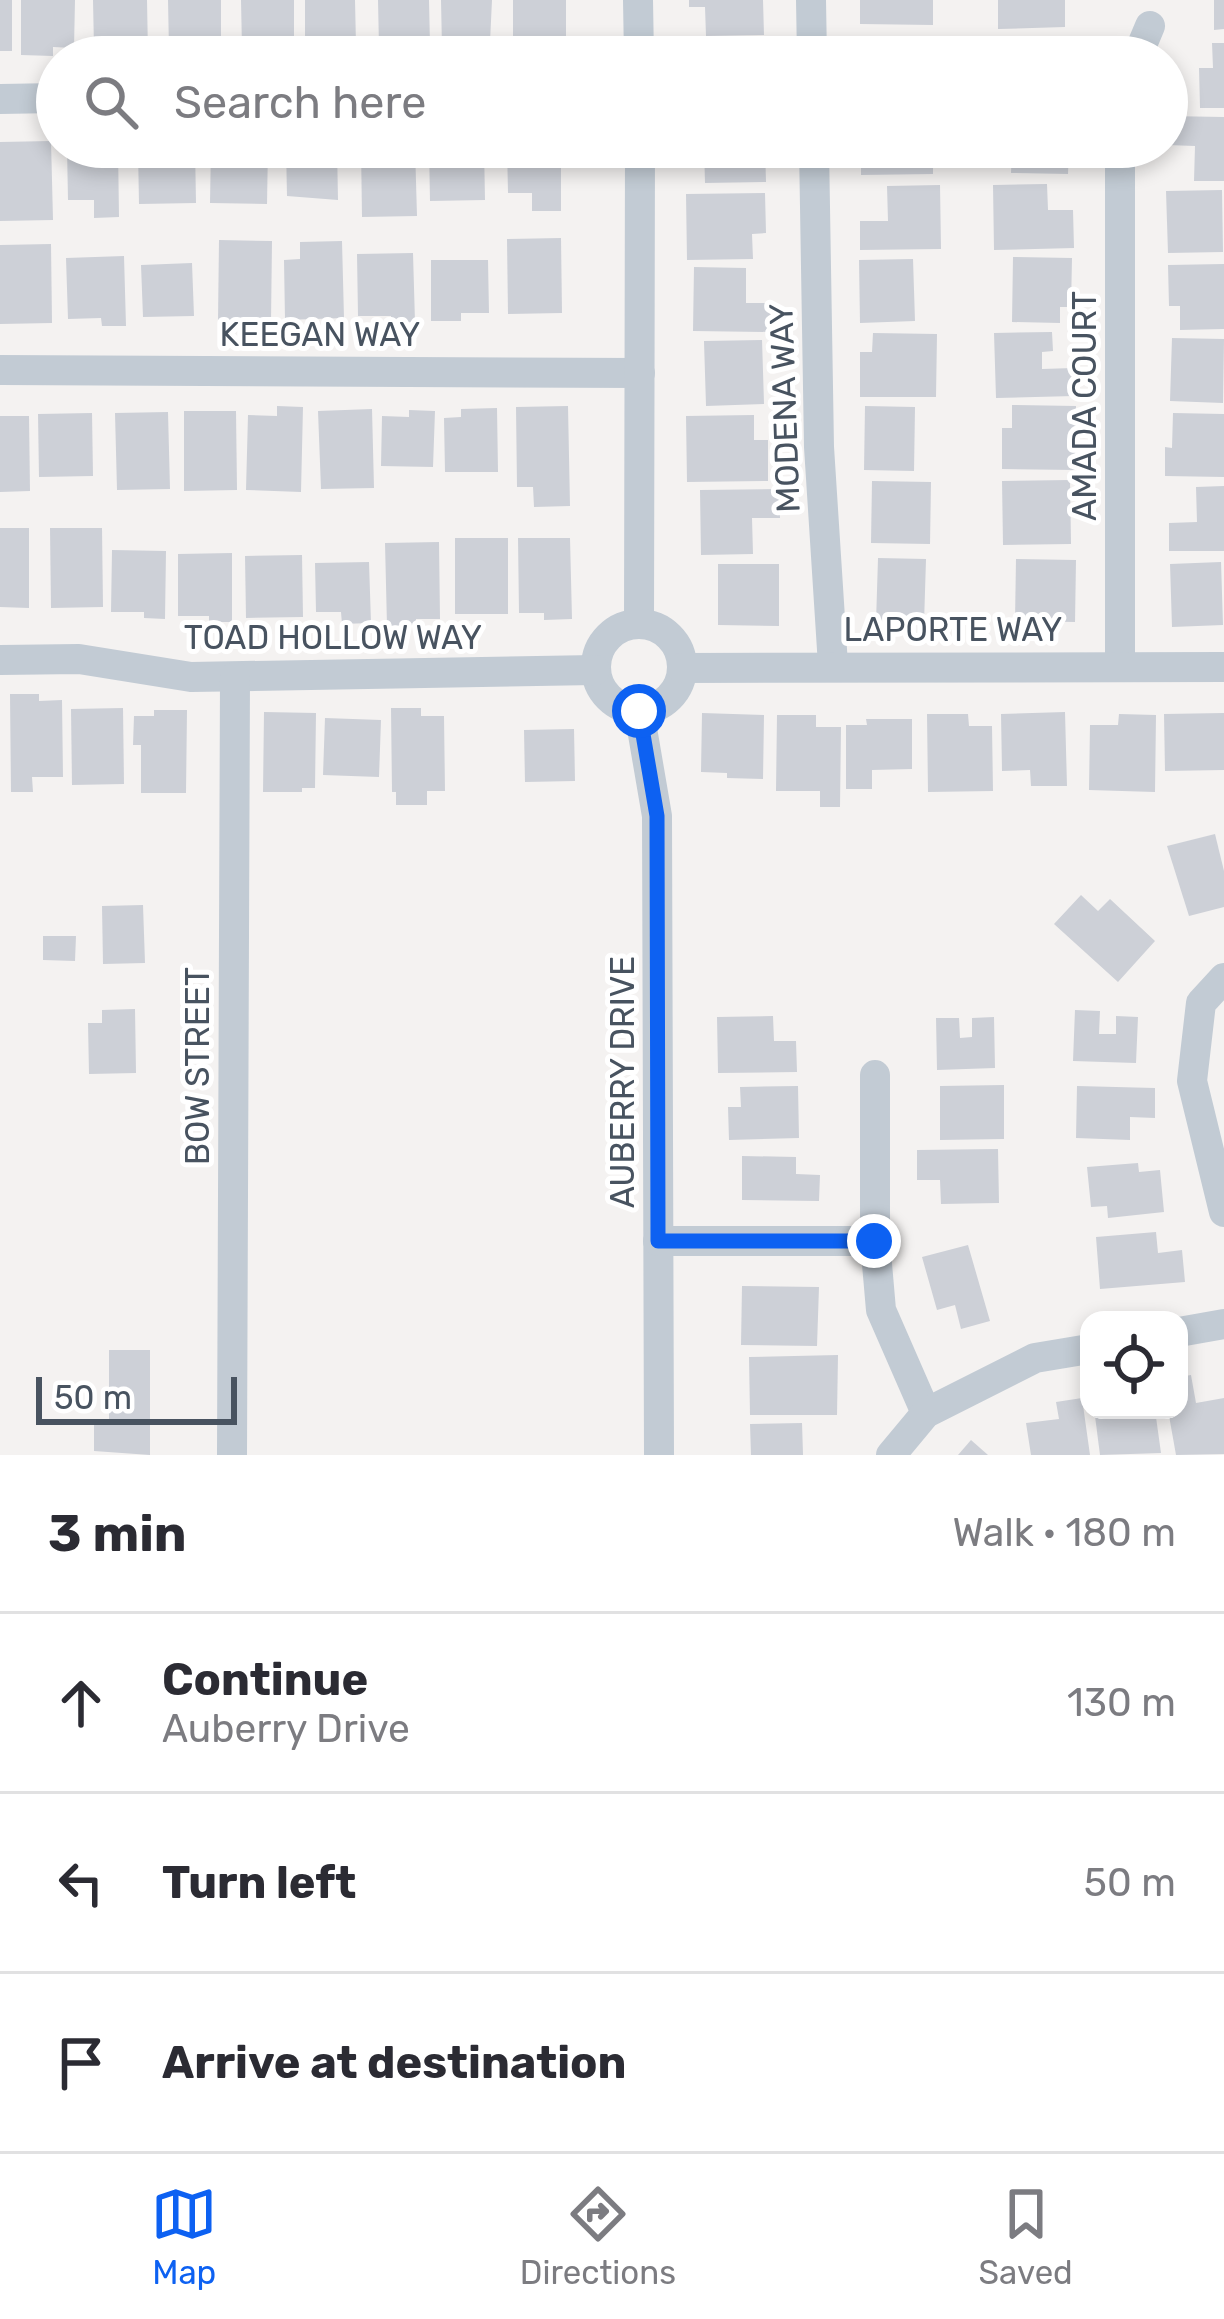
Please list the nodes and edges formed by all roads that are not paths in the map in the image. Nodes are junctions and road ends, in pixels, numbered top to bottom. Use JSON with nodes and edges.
{"nodes":[{"id":1,"x":638,"y":0,"type":"edge"},
{"id":2,"x":811,"y":0,"type":"edge"},
{"id":3,"x":1150,"y":26,"type":"dead end"},
{"id":4,"x":639,"y":36,"type":"edge"},
{"id":5,"x":812,"y":36,"type":"edge"},
{"id":6,"x":1146,"y":36,"type":"edge"},
{"id":7,"x":36,"y":98,"type":"edge"},
{"id":8,"x":0,"y":99,"type":"edge"},
{"id":9,"x":640,"y":168,"type":"edge"},
{"id":10,"x":814,"y":168,"type":"edge"},
{"id":11,"x":1120,"y":168,"type":"edge"},
{"id":12,"x":0,"y":370,"type":"edge"},
{"id":13,"x":640,"y":373,"type":"junction"},
{"id":14,"x":639,"y":624,"type":"junction"},
{"id":15,"x":0,"y":660,"type":"edge"},
{"id":16,"x":833,"y":665,"type":"junction"},
{"id":17,"x":1120,"y":665,"type":"junction"},
{"id":18,"x":1224,"y":667,"type":"edge"},
{"id":19,"x":682,"y":668,"type":"junction"},
{"id":20,"x":595,"y":670,"type":"junction"},
{"id":21,"x":235,"y":677,"type":"junction"},
{"id":22,"x":639,"y":711,"type":"junction"},
{"id":23,"x":1224,"y":978,"type":"edge"},
{"id":24,"x":874,"y":1075,"type":"dead end"},
{"id":25,"x":1224,"y":1212,"type":"edge"},
{"id":26,"x":658,"y":1241,"type":"junction"},
{"id":27,"x":874,"y":1241,"type":"junction"},
{"id":28,"x":1224,"y":1324,"type":"edge"},
{"id":29,"x":1188,"y":1330,"type":"edge"},
{"id":30,"x":1080,"y":1350,"type":"edge"},
{"id":31,"x":926,"y":1413,"type":"junction"},
{"id":32,"x":232,"y":1455,"type":"edge"},
{"id":33,"x":659,"y":1455,"type":"edge"},
{"id":34,"x":891,"y":1455,"type":"edge"}],
"edges":[{"from":1,"to":4,"type":"street"},
{"from":2,"to":5,"type":"street"},
{"from":3,"to":6,"type":"street"},
{"from":7,"to":8,"type":"street"},
{"from":9,"to":13,"type":"street"},
{"from":10,"to":16,"type":"street","name":"MODENA WAY"},
{"from":11,"to":17,"type":"street","name":"AMADA COURT"},
{"from":12,"to":13,"type":"street","name":"KEEGAN WAY"},
{"from":13,"to":14,"type":"street"},
{"from":14,"to":19,"type":"street"},
{"from":14,"to":20,"type":"street"},
{"from":15,"to":21,"type":"street","name":"TOAD HOLLOW WAY"},
{"from":16,"to":17,"type":"street","name":"LAPORTE WAY"},
{"from":16,"to":19,"type":"street","name":"LAPORTE WAY"},
{"from":17,"to":18,"type":"street","name":"LAPORTE WAY"},
{"from":19,"to":22,"type":"street"},
{"from":20,"to":21,"type":"street","name":"TOAD HOLLOW WAY"},
{"from":20,"to":22,"type":"street"},
{"from":21,"to":32,"type":"street","name":"BOW STREET"},
{"from":22,"to":26,"type":"street","name":"AUBERRY DRIVE"},
{"from":23,"to":25,"type":"street"},
{"from":24,"to":27,"type":"street"},
{"from":26,"to":27,"type":"street"},
{"from":26,"to":33,"type":"street","name":"AUBERRY DRIVE"},
{"from":27,"to":31,"type":"street"},
{"from":28,"to":29,"type":"street"},
{"from":30,"to":31,"type":"street"},
{"from":31,"to":34,"type":"street"}]}
